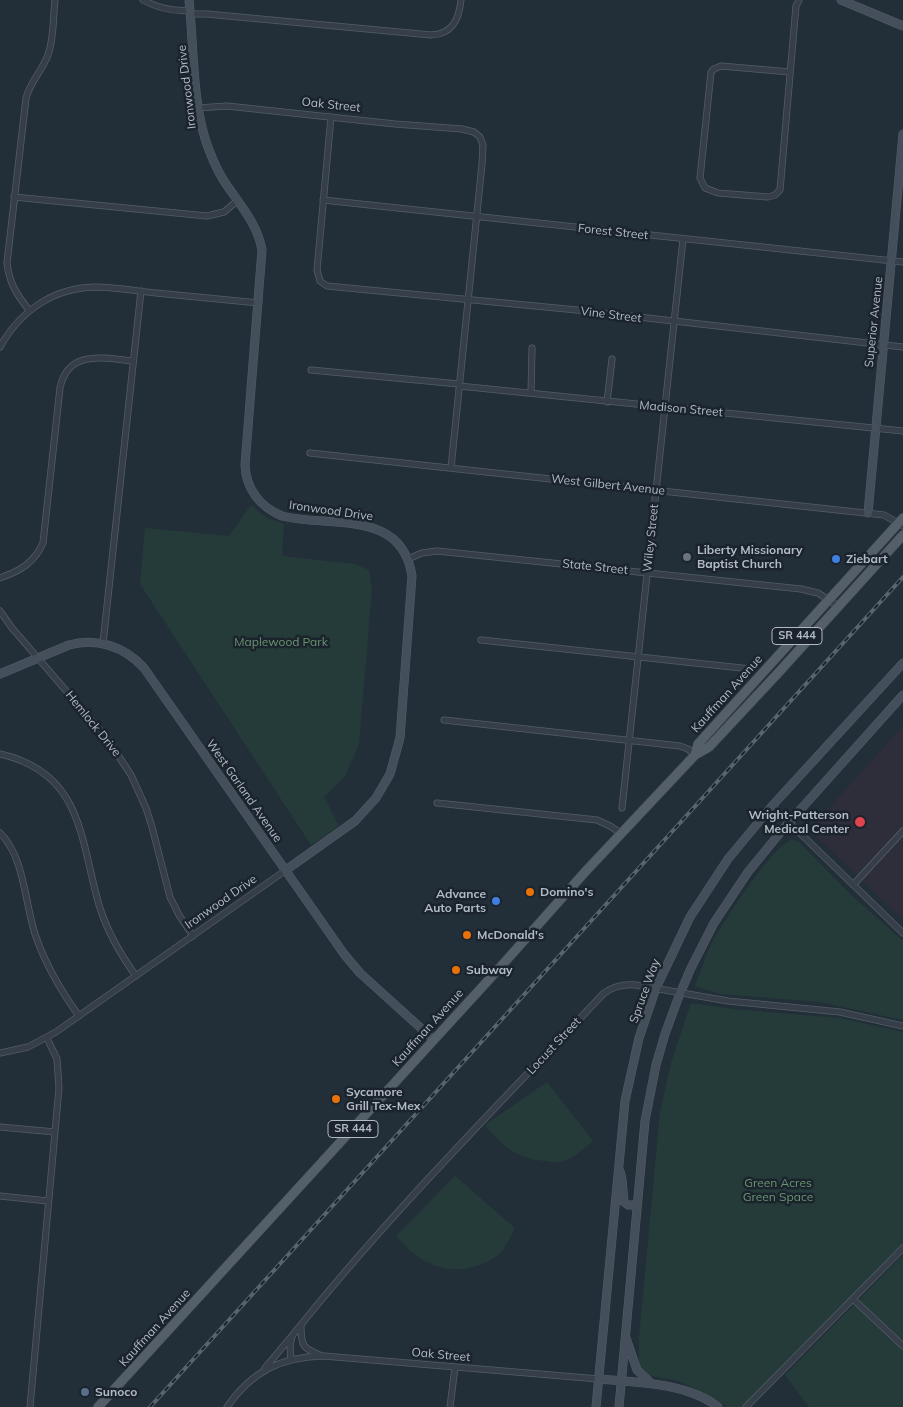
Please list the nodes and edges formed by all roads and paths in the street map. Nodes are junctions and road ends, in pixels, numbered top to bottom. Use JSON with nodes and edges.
{"nodes":[{"id":1,"x":55,"y":0,"type":"edge"},
{"id":2,"x":143,"y":0,"type":"edge"},
{"id":3,"x":189,"y":0,"type":"edge"},
{"id":4,"x":461,"y":0,"type":"edge"},
{"id":5,"x":799,"y":0,"type":"edge"},
{"id":6,"x":840,"y":0,"type":"edge"},
{"id":7,"x":190,"y":12,"type":"junction"},
{"id":8,"x":903,"y":26,"type":"edge"},
{"id":9,"x":790,"y":72,"type":"junction"},
{"id":10,"x":198,"y":108,"type":"junction"},
{"id":11,"x":331,"y":117,"type":"junction"},
{"id":12,"x":903,"y":134,"type":"edge"},
{"id":13,"x":14,"y":197,"type":"junction"},
{"id":14,"x":238,"y":200,"type":"junction"},
{"id":15,"x":322,"y":200,"type":"junction"},
{"id":16,"x":477,"y":217,"type":"junction"},
{"id":17,"x":683,"y":239,"type":"junction"},
{"id":18,"x":892,"y":260,"type":"junction"},
{"id":19,"x":903,"y":262,"type":"edge"},
{"id":20,"x":141,"y":291,"type":"junction"},
{"id":21,"x":467,"y":301,"type":"junction"},
{"id":22,"x":259,"y":303,"type":"junction"},
{"id":23,"x":29,"y":310,"type":"junction"},
{"id":24,"x":674,"y":322,"type":"junction"},
{"id":25,"x":883,"y":345,"type":"junction"},
{"id":26,"x":0,"y":347,"type":"edge"},
{"id":27,"x":903,"y":347,"type":"edge"},
{"id":28,"x":532,"y":348,"type":"dead end"},
{"id":29,"x":612,"y":359,"type":"dead end"},
{"id":30,"x":134,"y":361,"type":"junction"},
{"id":31,"x":311,"y":370,"type":"dead end"},
{"id":32,"x":459,"y":385,"type":"junction"},
{"id":33,"x":531,"y":393,"type":"junction"},
{"id":34,"x":607,"y":402,"type":"junction"},
{"id":35,"x":665,"y":407,"type":"junction"},
{"id":36,"x":875,"y":428,"type":"junction"},
{"id":37,"x":903,"y":431,"type":"edge"},
{"id":38,"x":310,"y":453,"type":"dead end"},
{"id":39,"x":451,"y":468,"type":"junction"},
{"id":40,"x":656,"y":490,"type":"junction"},
{"id":41,"x":868,"y":513,"type":"junction"},
{"id":42,"x":902,"y":522,"type":"edge"},
{"id":43,"x":903,"y":535,"type":"edge"},
{"id":44,"x":408,"y":559,"type":"junction"},
{"id":45,"x":647,"y":573,"type":"junction"},
{"id":46,"x":0,"y":578,"type":"edge"},
{"id":47,"x":829,"y":600,"type":"junction"},
{"id":48,"x":838,"y":606,"type":"junction"},
{"id":49,"x":0,"y":611,"type":"edge"},
{"id":50,"x":481,"y":640,"type":"dead end"},
{"id":51,"x":103,"y":643,"type":"junction"},
{"id":52,"x":638,"y":657,"type":"junction"},
{"id":53,"x":38,"y":658,"type":"junction"},
{"id":54,"x":903,"y":662,"type":"edge"},
{"id":55,"x":751,"y":669,"type":"dead end"},
{"id":56,"x":0,"y":674,"type":"edge"},
{"id":57,"x":903,"y":695,"type":"edge"},
{"id":58,"x":444,"y":720,"type":"dead end"},
{"id":59,"x":629,"y":740,"type":"junction"},
{"id":60,"x":0,"y":754,"type":"edge"},
{"id":61,"x":695,"y":755,"type":"junction"},
{"id":62,"x":438,"y":804,"type":"dead end"},
{"id":63,"x":772,"y":806,"type":"junction"},
{"id":64,"x":622,"y":808,"type":"dead end"},
{"id":65,"x":790,"y":822,"type":"junction"},
{"id":66,"x":903,"y":831,"type":"edge"},
{"id":67,"x":0,"y":833,"type":"edge"},
{"id":68,"x":622,"y":834,"type":"junction"},
{"id":69,"x":286,"y":870,"type":"junction"},
{"id":70,"x":853,"y":884,"type":"junction"},
{"id":71,"x":903,"y":933,"type":"edge"},
{"id":72,"x":193,"y":936,"type":"junction"},
{"id":73,"x":136,"y":976,"type":"junction"},
{"id":74,"x":656,"y":988,"type":"junction"},
{"id":75,"x":680,"y":992,"type":"junction"},
{"id":76,"x":79,"y":1016,"type":"junction"},
{"id":77,"x":903,"y":1026,"type":"edge"},
{"id":78,"x":47,"y":1038,"type":"junction"},
{"id":79,"x":434,"y":1040,"type":"junction"},
{"id":80,"x":0,"y":1053,"type":"edge"},
{"id":81,"x":0,"y":1127,"type":"edge"},
{"id":82,"x":55,"y":1132,"type":"junction"},
{"id":83,"x":618,"y":1167,"type":"junction"},
{"id":84,"x":0,"y":1196,"type":"edge"},
{"id":85,"x":48,"y":1201,"type":"junction"},
{"id":86,"x":637,"y":1205,"type":"junction"},
{"id":87,"x":903,"y":1248,"type":"edge"},
{"id":88,"x":853,"y":1300,"type":"junction"},
{"id":89,"x":301,"y":1326,"type":"junction"},
{"id":90,"x":626,"y":1335,"type":"junction"},
{"id":91,"x":292,"y":1336,"type":"junction"},
{"id":92,"x":903,"y":1346,"type":"edge"},
{"id":93,"x":324,"y":1356,"type":"junction"},
{"id":94,"x":291,"y":1359,"type":"junction"},
{"id":95,"x":455,"y":1367,"type":"junction"},
{"id":96,"x":262,"y":1372,"type":"junction"},
{"id":97,"x":599,"y":1379,"type":"junction"},
{"id":98,"x":621,"y":1381,"type":"junction"},
{"id":99,"x":651,"y":1384,"type":"junction"},
{"id":100,"x":30,"y":1407,"type":"edge"},
{"id":101,"x":98,"y":1407,"type":"edge"},
{"id":102,"x":227,"y":1407,"type":"edge"},
{"id":103,"x":450,"y":1407,"type":"edge"},
{"id":104,"x":596,"y":1407,"type":"edge"},
{"id":105,"x":619,"y":1407,"type":"edge"},
{"id":106,"x":718,"y":1407,"type":"edge"},
{"id":107,"x":746,"y":1407,"type":"edge"}],
"edges":[{"from":1,"to":13,"type":"street"},
{"from":2,"to":7,"type":"street"},
{"from":3,"to":7,"type":"street","name":"Ironwood Drive"},
{"from":4,"to":7,"type":"street"},
{"from":5,"to":9,"type":"street"},
{"from":6,"to":8,"type":"street"},
{"from":7,"to":10,"type":"street","name":"Ironwood Drive"},
{"from":9,"to":9,"type":"street"},
{"from":10,"to":11,"type":"street","name":"Oak Street"},
{"from":10,"to":14,"type":"street","name":"Ironwood Drive"},
{"from":11,"to":15,"type":"street"},
{"from":11,"to":16,"type":"street","name":"Oak Street"},
{"from":12,"to":18,"type":"street","name":"Superior Avenue"},
{"from":13,"to":14,"type":"street"},
{"from":13,"to":23,"type":"street"},
{"from":14,"to":22,"type":"street","name":"Ironwood Drive"},
{"from":15,"to":16,"type":"street","name":"Forest Street"},
{"from":15,"to":21,"type":"street","name":"Vine Street"},
{"from":16,"to":17,"type":"street","name":"Forest Street"},
{"from":16,"to":21,"type":"street"},
{"from":17,"to":18,"type":"street","name":"Forest Street"},
{"from":17,"to":24,"type":"street","name":"Wiley Street"},
{"from":18,"to":19,"type":"street","name":"Forest Street"},
{"from":18,"to":25,"type":"street","name":"Superior Avenue"},
{"from":20,"to":22,"type":"street"},
{"from":20,"to":23,"type":"street"},
{"from":20,"to":30,"type":"street"},
{"from":21,"to":24,"type":"street","name":"Vine Street"},
{"from":21,"to":32,"type":"street"},
{"from":22,"to":44,"type":"street","name":"Ironwood Drive"},
{"from":23,"to":26,"type":"street"},
{"from":24,"to":25,"type":"street","name":"Vine Street"},
{"from":24,"to":35,"type":"street","name":"Wiley Street"},
{"from":25,"to":27,"type":"street","name":"Vine Street"},
{"from":25,"to":36,"type":"street","name":"Superior Avenue"},
{"from":28,"to":33,"type":"street"},
{"from":29,"to":34,"type":"street"},
{"from":30,"to":46,"type":"street"},
{"from":30,"to":51,"type":"street"},
{"from":31,"to":32,"type":"street","name":"Madison Street"},
{"from":32,"to":33,"type":"street","name":"Madison Street"},
{"from":32,"to":39,"type":"street"},
{"from":33,"to":34,"type":"street","name":"Madison Street"},
{"from":34,"to":35,"type":"street","name":"Madison Street"},
{"from":35,"to":36,"type":"street","name":"Madison Street"},
{"from":35,"to":40,"type":"street","name":"Wiley Street"},
{"from":36,"to":37,"type":"street","name":"Madison Street"},
{"from":36,"to":41,"type":"street","name":"Superior Avenue"},
{"from":38,"to":39,"type":"street","name":"West Gilbert Avenue"},
{"from":39,"to":40,"type":"street","name":"West Gilbert Avenue"},
{"from":40,"to":41,"type":"street","name":"West Gilbert Avenue"},
{"from":40,"to":45,"type":"street","name":"Wiley Street"},
{"from":41,"to":42,"type":"street","name":"West Gilbert Avenue"},
{"from":42,"to":47,"type":"main road","name":"Kauffman Avenue","number":"SR 444"},
{"from":43,"to":48,"type":"main road","name":"Kauffman Avenue","number":"SR 444"},
{"from":44,"to":45,"type":"street","name":"State Street"},
{"from":44,"to":69,"type":"street","name":"Ironwood Drive"},
{"from":45,"to":47,"type":"street","name":"State Street"},
{"from":45,"to":52,"type":"street","name":"Wiley Street"},
{"from":47,"to":48,"type":"street","name":"State Street"},
{"from":47,"to":61,"type":"main road","name":"Kauffman Avenue","number":"SR 444"},
{"from":48,"to":61,"type":"main road","name":"Kauffman Avenue","number":"SR 444"},
{"from":49,"to":53,"type":"street","name":"Hemlock Drive"},
{"from":50,"to":52,"type":"street"},
{"from":51,"to":53,"type":"street","name":"West Garland Avenue"},
{"from":51,"to":69,"type":"street","name":"West Garland Avenue"},
{"from":52,"to":55,"type":"street"},
{"from":52,"to":59,"type":"street","name":"Wiley Street"},
{"from":53,"to":56,"type":"street","name":"West Garland Avenue"},
{"from":53,"to":72,"type":"street","name":"Hemlock Drive"},
{"from":54,"to":63,"type":"street","name":"Spruce Way"},
{"from":57,"to":65,"type":"street"},
{"from":58,"to":59,"type":"street"},
{"from":59,"to":61,"type":"street"},
{"from":59,"to":64,"type":"street","name":"Wiley Street"},
{"from":60,"to":73,"type":"street"},
{"from":61,"to":68,"type":"main road","name":"Kauffman Avenue","number":"SR 444"},
{"from":62,"to":68,"type":"street"},
{"from":63,"to":65,"type":"street"},
{"from":63,"to":74,"type":"street","name":"Spruce Way"},
{"from":65,"to":70,"type":"street"},
{"from":65,"to":75,"type":"street"},
{"from":66,"to":70,"type":"street"},
{"from":67,"to":76,"type":"street"},
{"from":68,"to":79,"type":"main road","name":"Kauffman Avenue","number":"SR 444"},
{"from":69,"to":72,"type":"street","name":"Ironwood Drive"},
{"from":69,"to":79,"type":"street","name":"West Garland Avenue"},
{"from":70,"to":71,"type":"street"},
{"from":72,"to":73,"type":"street","name":"Ironwood Drive"},
{"from":73,"to":76,"type":"street","name":"Ironwood Drive"},
{"from":74,"to":75,"type":"street","name":"Locust Street"},
{"from":74,"to":83,"type":"street","name":"Spruce Way"},
{"from":74,"to":89,"type":"street","name":"Locust Street"},
{"from":75,"to":77,"type":"street","name":"Locust Street"},
{"from":75,"to":86,"type":"street"},
{"from":76,"to":78,"type":"street","name":"Ironwood Drive"},
{"from":78,"to":80,"type":"street","name":"Ironwood Drive"},
{"from":78,"to":82,"type":"street"},
{"from":79,"to":101,"type":"main road","name":"Kauffman Avenue","number":"SR 444"},
{"from":81,"to":82,"type":"street"},
{"from":82,"to":85,"type":"street"},
{"from":83,"to":86,"type":"street"},
{"from":83,"to":97,"type":"street","name":"Spruce Way"},
{"from":84,"to":85,"type":"street"},
{"from":85,"to":100,"type":"street"},
{"from":86,"to":90,"type":"street"},
{"from":87,"to":88,"type":"street"},
{"from":88,"to":92,"type":"street"},
{"from":88,"to":107,"type":"street"},
{"from":89,"to":91,"type":"street","name":"Locust Street"},
{"from":89,"to":93,"type":"street"},
{"from":90,"to":98,"type":"street"},
{"from":90,"to":99,"type":"street"},
{"from":91,"to":94,"type":"street"},
{"from":91,"to":96,"type":"street","name":"Locust Street"},
{"from":93,"to":94,"type":"street","name":"Oak Street"},
{"from":93,"to":95,"type":"street","name":"Oak Street"},
{"from":94,"to":96,"type":"street","name":"Oak Street"},
{"from":95,"to":97,"type":"street","name":"Oak Street"},
{"from":95,"to":103,"type":"street"},
{"from":96,"to":102,"type":"street"},
{"from":97,"to":98,"type":"street","name":"Oak Street"},
{"from":97,"to":104,"type":"street","name":"Spruce Way"},
{"from":98,"to":99,"type":"street","name":"Oak Street"},
{"from":98,"to":105,"type":"street"},
{"from":99,"to":106,"type":"street","name":"Oak Street"}]}
